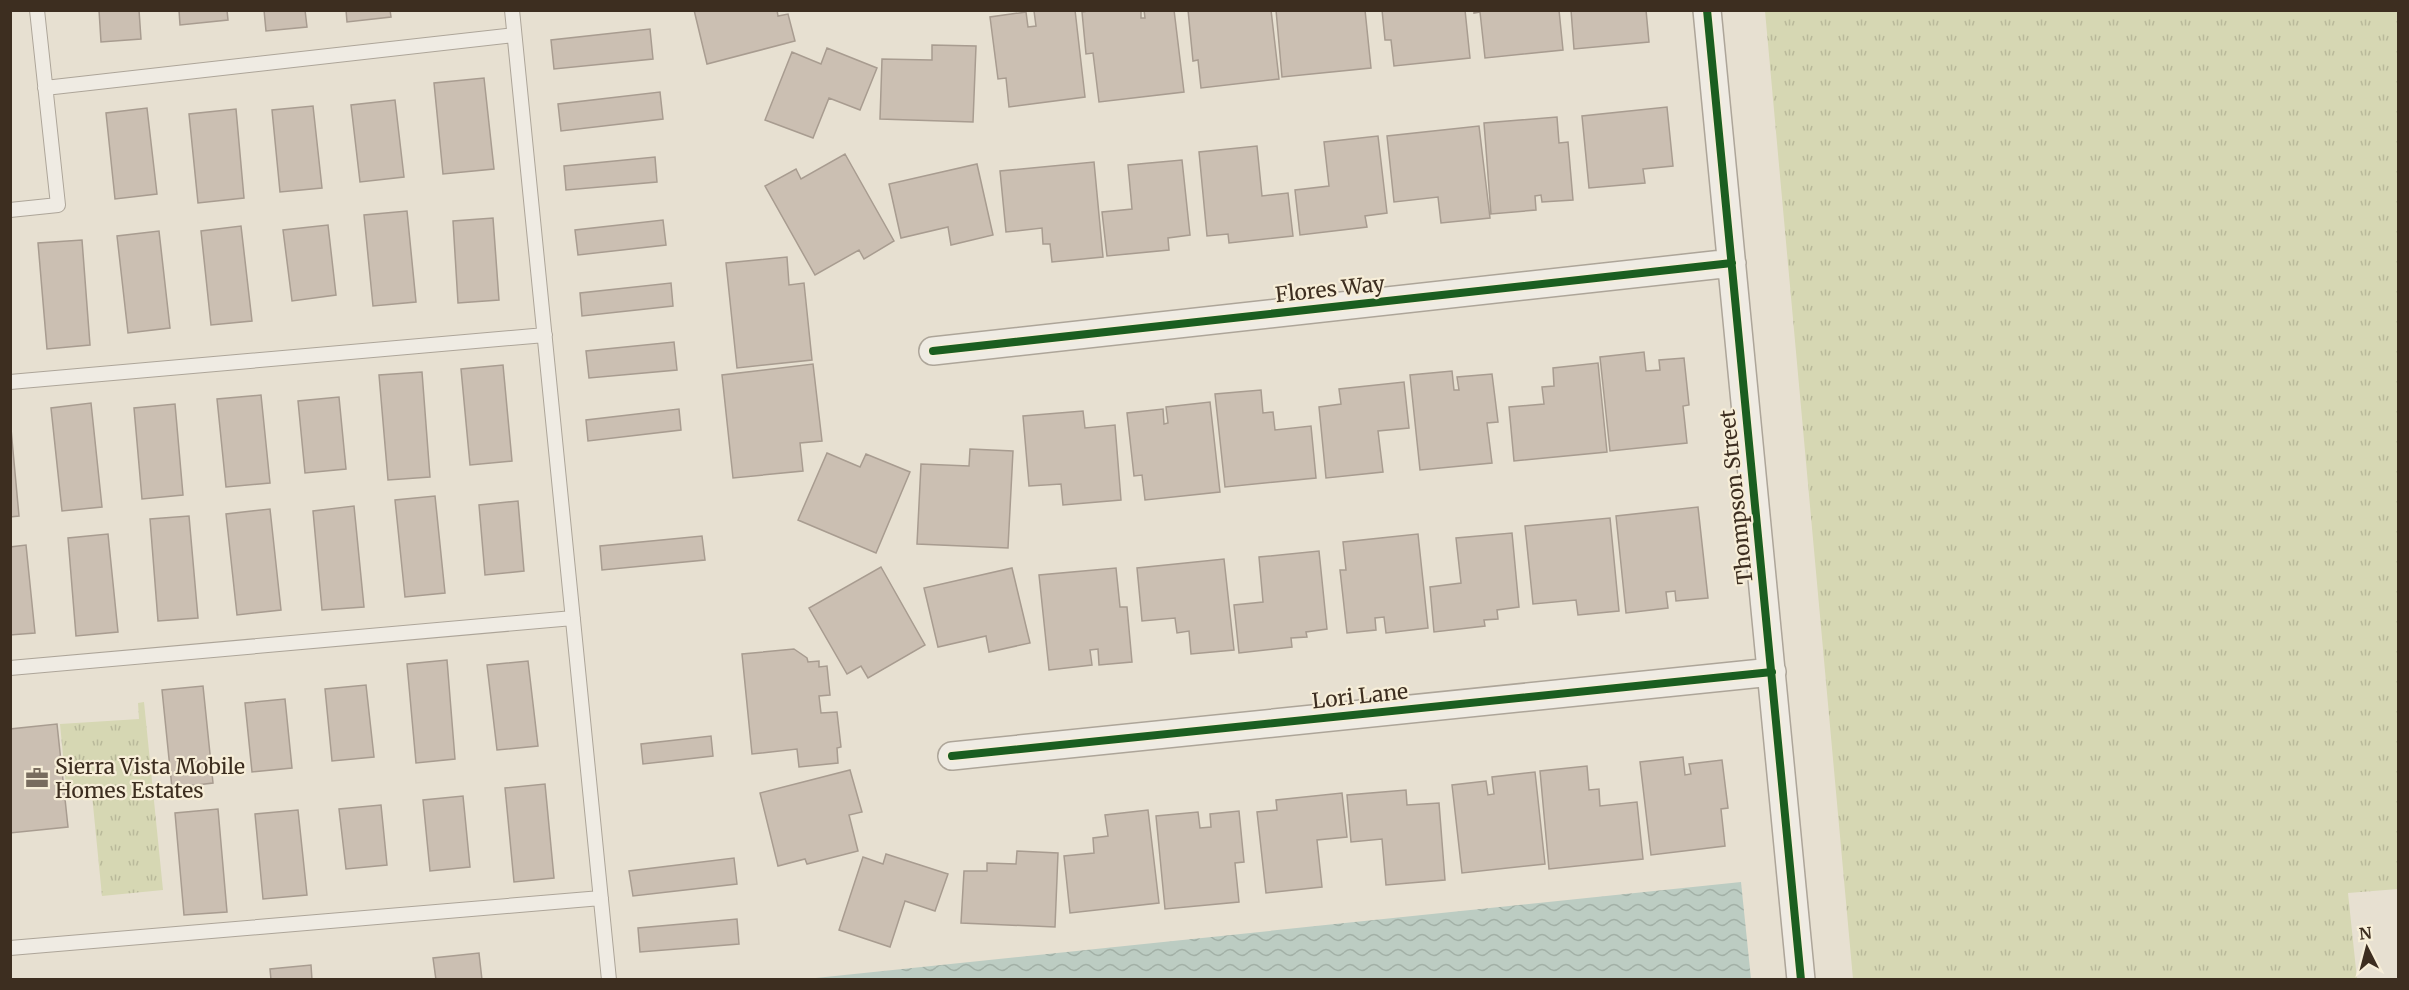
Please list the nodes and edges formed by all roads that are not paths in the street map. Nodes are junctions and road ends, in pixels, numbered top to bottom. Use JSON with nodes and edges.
{"nodes":[{"id":1,"x":37,"y":10,"type":"edge"},
{"id":2,"x":512,"y":10,"type":"edge"},
{"id":3,"x":1707,"y":10,"type":"edge"},
{"id":4,"x":514,"y":35,"type":"junction"},
{"id":5,"x":45,"y":88,"type":"junction"},
{"id":6,"x":10,"y":210,"type":"edge"},
{"id":7,"x":1732,"y":263,"type":"junction"},
{"id":8,"x":545,"y":335,"type":"junction"},
{"id":9,"x":933,"y":351,"type":"dead end"},
{"id":10,"x":10,"y":382,"type":"edge"},
{"id":11,"x":573,"y":618,"type":"junction"},
{"id":12,"x":10,"y":668,"type":"edge"},
{"id":13,"x":1772,"y":672,"type":"junction"},
{"id":14,"x":952,"y":756,"type":"dead end"},
{"id":15,"x":601,"y":898,"type":"junction"},
{"id":16,"x":10,"y":948,"type":"edge"},
{"id":17,"x":609,"y":980,"type":"edge"},
{"id":18,"x":1801,"y":980,"type":"edge"}],
"edges":[{"from":1,"to":5,"type":"lane"},
{"from":2,"to":4,"type":"lane"},
{"from":3,"to":7,"type":"street","name":"Thompson Street"},
{"from":4,"to":5,"type":"lane"},
{"from":4,"to":8,"type":"lane"},
{"from":5,"to":6,"type":"lane"},
{"from":7,"to":9,"type":"street","name":"Flores Way"},
{"from":7,"to":13,"type":"street","name":"Thompson Street"},
{"from":8,"to":10,"type":"lane"},
{"from":8,"to":11,"type":"lane"},
{"from":11,"to":12,"type":"lane"},
{"from":11,"to":15,"type":"lane"},
{"from":13,"to":14,"type":"street","name":"Lori Lane"},
{"from":13,"to":18,"type":"street","name":"Thompson Street"},
{"from":15,"to":16,"type":"lane"},
{"from":15,"to":17,"type":"lane"}]}
